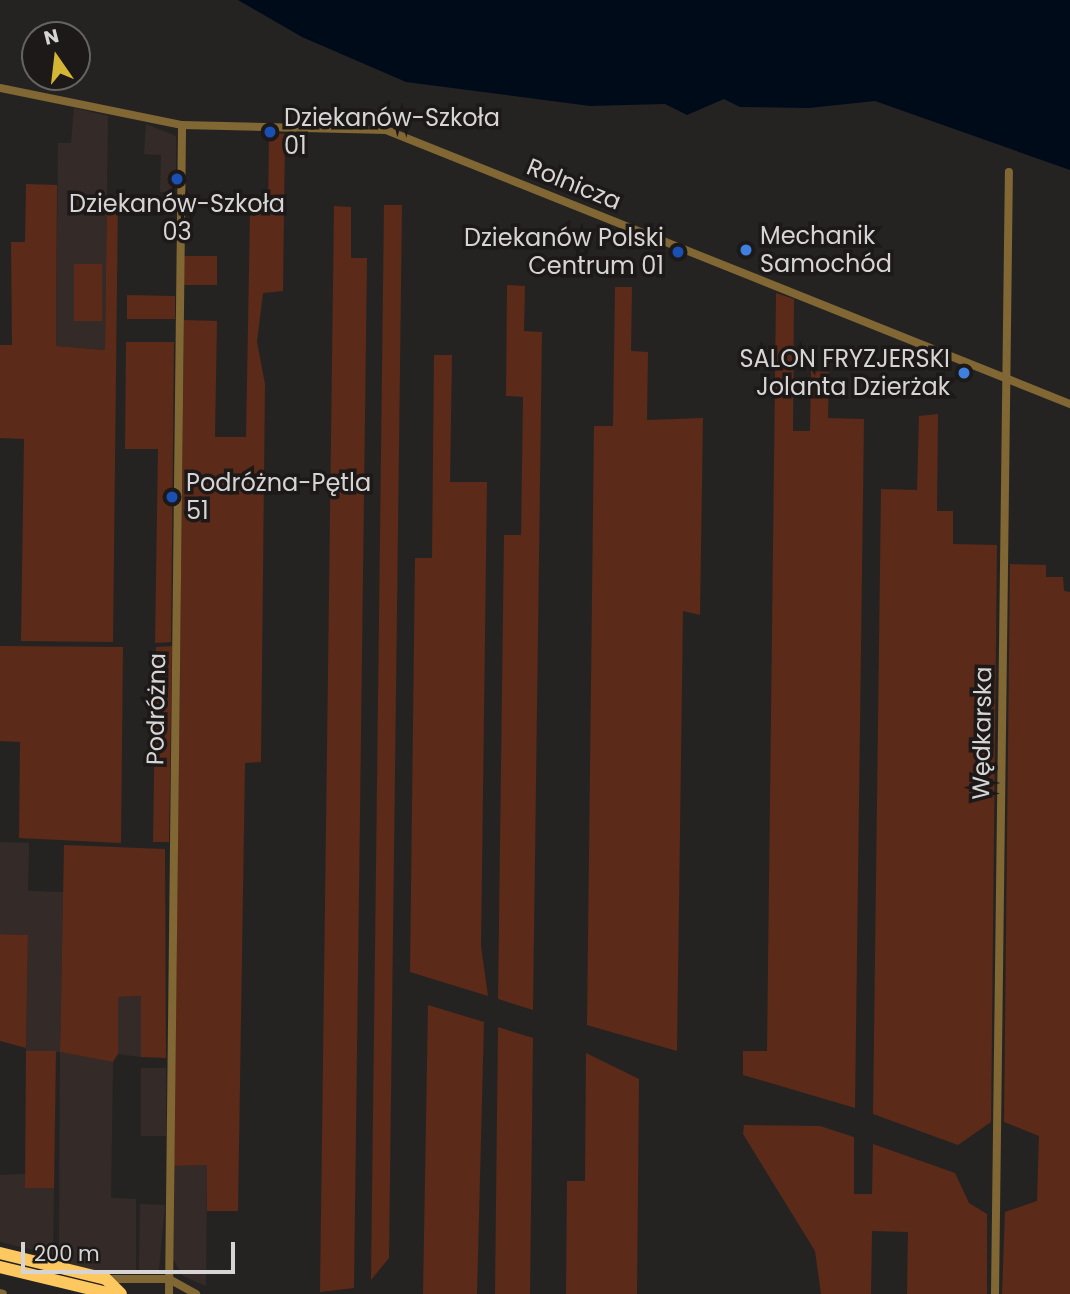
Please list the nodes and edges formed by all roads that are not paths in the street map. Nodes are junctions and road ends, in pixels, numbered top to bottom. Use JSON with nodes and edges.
{"nodes":[{"id":1,"x":0,"y":88,"type":"edge"},
{"id":2,"x":182,"y":125,"type":"junction"},
{"id":3,"x":1009,"y":172,"type":"dead end"},
{"id":4,"x":1006,"y":378,"type":"junction"},
{"id":5,"x":1070,"y":404,"type":"edge"},
{"id":6,"x":0,"y":1252,"type":"edge"},
{"id":7,"x":0,"y":1267,"type":"edge"},
{"id":8,"x":106,"y":1279,"type":"junction"},
{"id":9,"x":169,"y":1279,"type":"junction"},
{"id":10,"x":89,"y":1291,"type":"edge"},
{"id":11,"x":112,"y":1294,"type":"edge"},
{"id":12,"x":121,"y":1294,"type":"edge"},
{"id":13,"x":169,"y":1294,"type":"edge"},
{"id":14,"x":196,"y":1294,"type":"edge"},
{"id":15,"x":995,"y":1294,"type":"edge"}],
"edges":[{"from":1,"to":2,"type":"street","name":"Rolnicza"},
{"from":2,"to":4,"type":"street","name":"Rolnicza"},
{"from":2,"to":9,"type":"street","name":"Podróżna"},
{"from":3,"to":4,"type":"street","name":"Wędkarska"},
{"from":4,"to":5,"type":"street","name":"Rolnicza"},
{"from":4,"to":15,"type":"street","name":"Wędkarska"},
{"from":6,"to":8,"type":"highway"},
{"from":7,"to":10,"type":"highway"},
{"from":8,"to":9,"type":"street"},
{"from":8,"to":12,"type":"highway"},
{"from":9,"to":13,"type":"street","name":"Podróżna"},
{"from":9,"to":14,"type":"street"},
{"from":10,"to":11,"type":"highway"}]}
